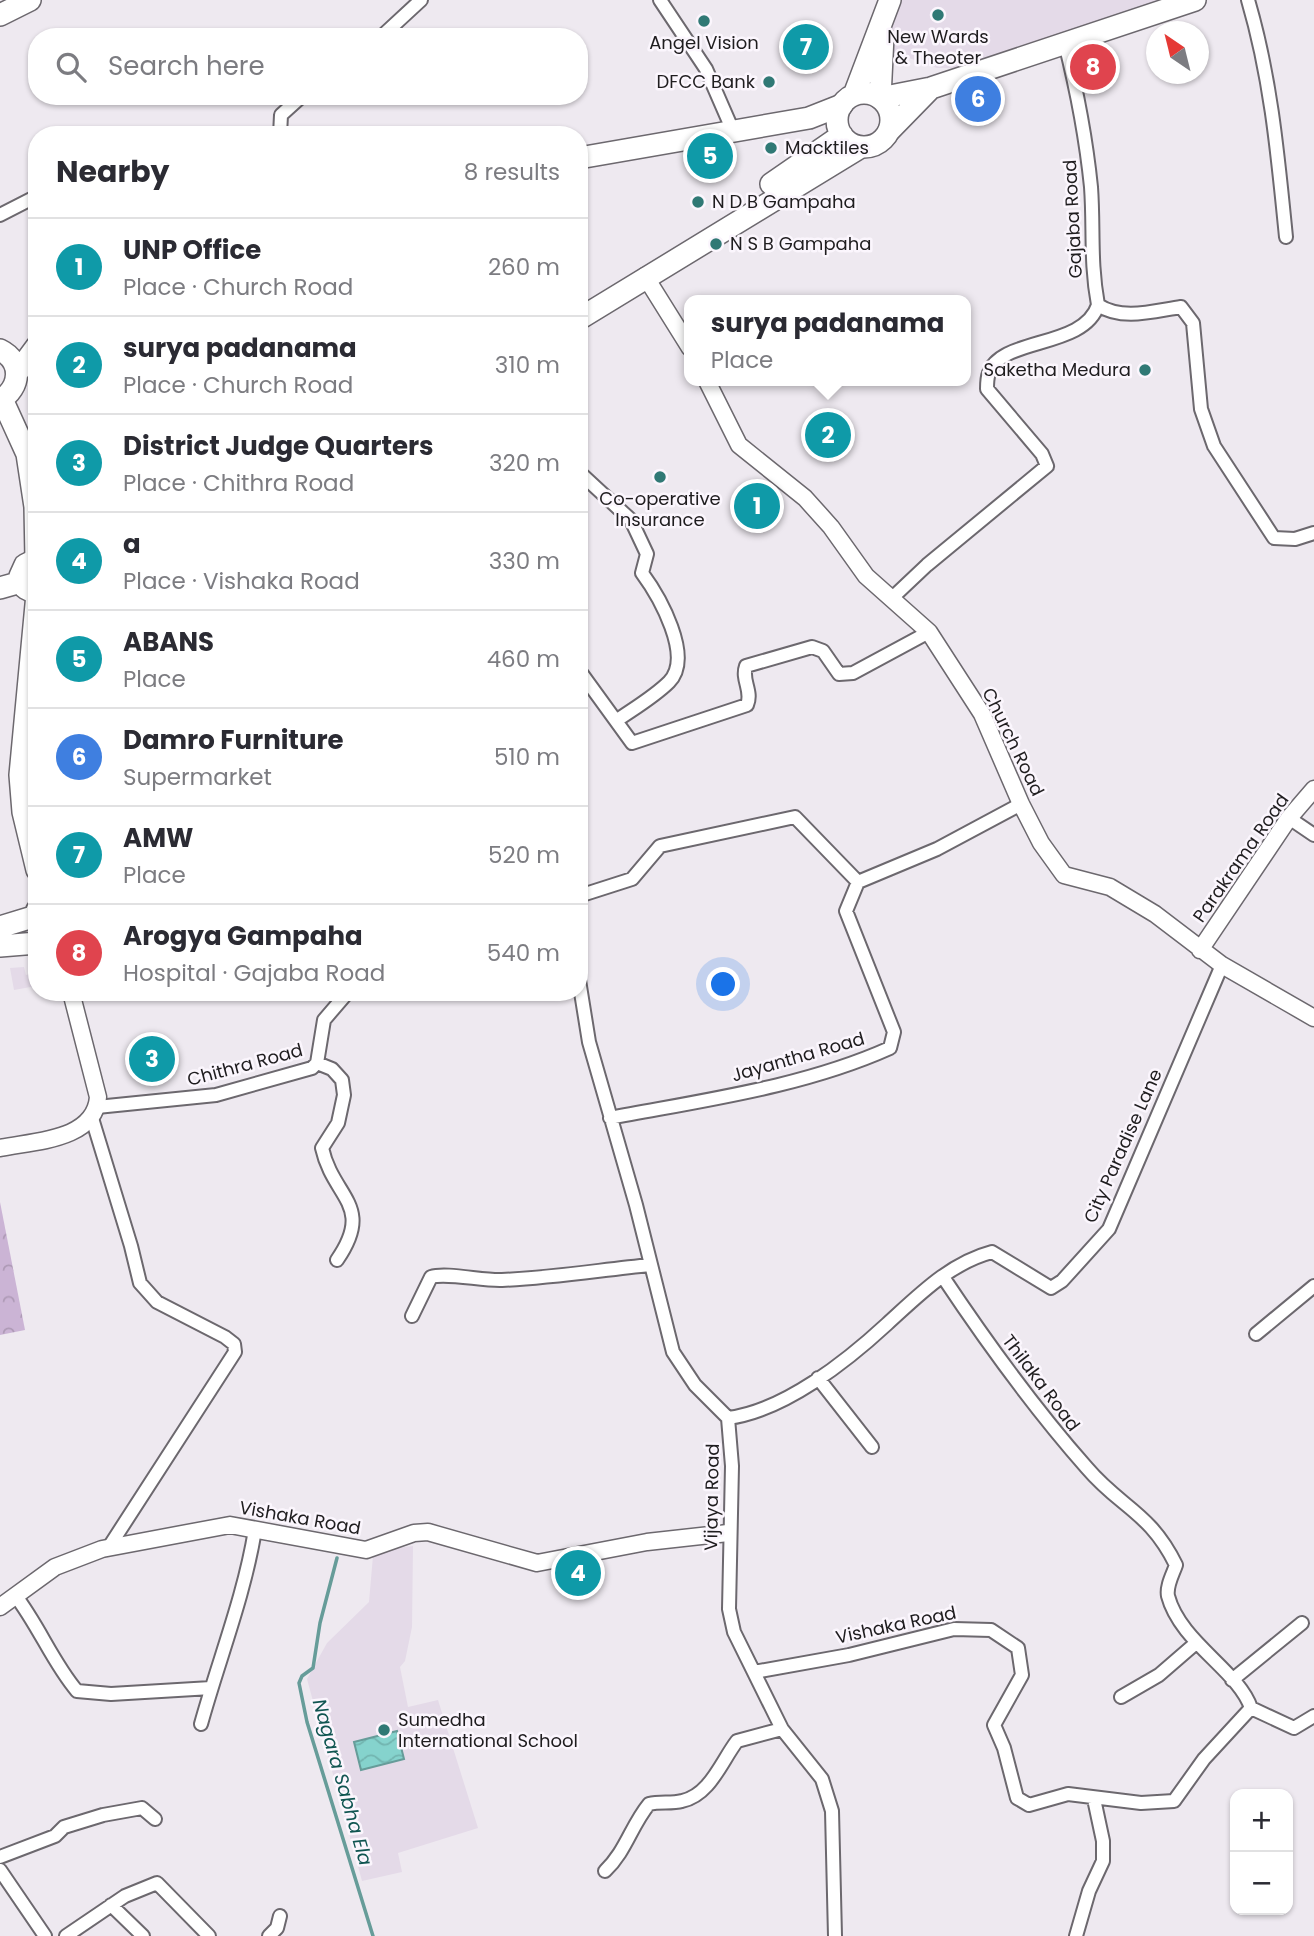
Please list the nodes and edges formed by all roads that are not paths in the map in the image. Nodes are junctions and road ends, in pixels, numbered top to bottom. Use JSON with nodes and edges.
{"nodes":[{"id":1,"x":422,"y":0,"type":"edge"},
{"id":2,"x":660,"y":0,"type":"edge"},
{"id":3,"x":1195,"y":0,"type":"edge"},
{"id":4,"x":1248,"y":0,"type":"edge"},
{"id":5,"x":22,"y":2,"type":"edge"},
{"id":6,"x":886,"y":10,"type":"edge"},
{"id":7,"x":0,"y":15,"type":"edge"},
{"id":8,"x":391,"y":28,"type":"edge"},
{"id":9,"x":1065,"y":43,"type":"junction"},
{"id":10,"x":931,"y":88,"type":"junction"},
{"id":11,"x":880,"y":98,"type":"junction"},
{"id":12,"x":848,"y":100,"type":"junction"},
{"id":13,"x":292,"y":105,"type":"edge"},
{"id":14,"x":809,"y":118,"type":"junction"},
{"id":15,"x":280,"y":126,"type":"edge"},
{"id":16,"x":733,"y":131,"type":"junction"},
{"id":17,"x":889,"y":131,"type":"junction"},
{"id":18,"x":840,"y":132,"type":"junction"},
{"id":19,"x":861,"y":147,"type":"junction"},
{"id":20,"x":588,"y":156,"type":"edge"},
{"id":21,"x":28,"y":201,"type":"edge"},
{"id":22,"x":0,"y":215,"type":"edge"},
{"id":23,"x":1286,"y":237,"type":"dead end"},
{"id":24,"x":641,"y":270,"type":"junction"},
{"id":25,"x":588,"y":298,"type":"edge"},
{"id":26,"x":1098,"y":305,"type":"junction"},
{"id":27,"x":588,"y":312,"type":"edge"},
{"id":28,"x":684,"y":338,"type":"edge"},
{"id":29,"x":28,"y":346,"type":"edge"},
{"id":30,"x":3,"y":352,"type":"edge"},
{"id":31,"x":28,"y":357,"type":"edge"},
{"id":32,"x":17,"y":373,"type":"junction"},
{"id":33,"x":710,"y":386,"type":"edge"},
{"id":34,"x":1,"y":399,"type":"edge"},
{"id":35,"x":28,"y":467,"type":"edge"},
{"id":36,"x":588,"y":480,"type":"edge"},
{"id":37,"x":1314,"y":533,"type":"edge"},
{"id":38,"x":28,"y":565,"type":"edge"},
{"id":39,"x":28,"y":582,"type":"edge"},
{"id":40,"x":0,"y":588,"type":"edge"},
{"id":41,"x":28,"y":590,"type":"edge"},
{"id":42,"x":891,"y":599,"type":"junction"},
{"id":43,"x":929,"y":632,"type":"junction"},
{"id":44,"x":588,"y":682,"type":"edge"},
{"id":45,"x":28,"y":696,"type":"edge"},
{"id":46,"x":616,"y":721,"type":"junction"},
{"id":47,"x":1314,"y":789,"type":"edge"},
{"id":48,"x":1021,"y":804,"type":"junction"},
{"id":49,"x":1289,"y":818,"type":"junction"},
{"id":50,"x":28,"y":829,"type":"edge"},
{"id":51,"x":1314,"y":835,"type":"edge"},
{"id":52,"x":858,"y":882,"type":"junction"},
{"id":53,"x":588,"y":893,"type":"edge"},
{"id":54,"x":28,"y":918,"type":"edge"},
{"id":55,"x":0,"y":927,"type":"edge"},
{"id":56,"x":28,"y":943,"type":"edge"},
{"id":57,"x":0,"y":946,"type":"edge"},
{"id":58,"x":1200,"y":950,"type":"junction"},
{"id":59,"x":1222,"y":965,"type":"junction"},
{"id":60,"x":73,"y":1001,"type":"edge"},
{"id":61,"x":340,"y":1001,"type":"edge"},
{"id":62,"x":582,"y":1001,"type":"edge"},
{"id":63,"x":1314,"y":1018,"type":"edge"},
{"id":64,"x":317,"y":1063,"type":"junction"},
{"id":65,"x":94,"y":1111,"type":"junction"},
{"id":66,"x":610,"y":1118,"type":"junction"},
{"id":67,"x":0,"y":1147,"type":"edge"},
{"id":68,"x":337,"y":1261,"type":"dead end"},
{"id":69,"x":650,"y":1265,"type":"junction"},
{"id":70,"x":943,"y":1277,"type":"junction"},
{"id":71,"x":1314,"y":1286,"type":"edge"},
{"id":72,"x":412,"y":1316,"type":"dead end"},
{"id":73,"x":1256,"y":1334,"type":"dead end"},
{"id":74,"x":818,"y":1378,"type":"junction"},
{"id":75,"x":729,"y":1418,"type":"junction"},
{"id":76,"x":872,"y":1447,"type":"dead end"},
{"id":77,"x":255,"y":1530,"type":"junction"},
{"id":78,"x":728,"y":1533,"type":"junction"},
{"id":79,"x":109,"y":1547,"type":"junction"},
{"id":80,"x":15,"y":1595,"type":"junction"},
{"id":81,"x":0,"y":1607,"type":"edge"},
{"id":82,"x":1303,"y":1623,"type":"dead end"},
{"id":83,"x":1196,"y":1643,"type":"junction"},
{"id":84,"x":754,"y":1672,"type":"junction"},
{"id":85,"x":1232,"y":1680,"type":"junction"},
{"id":86,"x":211,"y":1688,"type":"junction"},
{"id":87,"x":1121,"y":1697,"type":"dead end"},
{"id":88,"x":1250,"y":1708,"type":"junction"},
{"id":89,"x":1314,"y":1716,"type":"edge"},
{"id":90,"x":201,"y":1724,"type":"dead end"},
{"id":91,"x":782,"y":1729,"type":"junction"},
{"id":92,"x":1094,"y":1799,"type":"junction"},
{"id":93,"x":155,"y":1819,"type":"dead end"},
{"id":94,"x":0,"y":1857,"type":"edge"},
{"id":95,"x":0,"y":1870,"type":"edge"},
{"id":96,"x":605,"y":1871,"type":"dead end"},
{"id":97,"x":111,"y":1905,"type":"junction"},
{"id":98,"x":280,"y":1916,"type":"dead end"},
{"id":99,"x":45,"y":1936,"type":"edge"},
{"id":100,"x":66,"y":1936,"type":"edge"},
{"id":101,"x":143,"y":1936,"type":"edge"},
{"id":102,"x":209,"y":1936,"type":"edge"},
{"id":103,"x":269,"y":1936,"type":"edge"},
{"id":104,"x":835,"y":1936,"type":"edge"},
{"id":105,"x":1076,"y":1936,"type":"edge"}],
"edges":[{"from":1,"to":8,"type":"street"},
{"from":2,"to":16,"type":"street"},
{"from":3,"to":9,"type":"main road"},
{"from":4,"to":23,"type":"street"},
{"from":5,"to":7,"type":"main road"},
{"from":6,"to":11,"type":"main road"},
{"from":6,"to":12,"type":"main road"},
{"from":9,"to":10,"type":"main road"},
{"from":9,"to":26,"type":"street","name":"Gajaba Road"},
{"from":10,"to":11,"type":"main road"},
{"from":10,"to":17,"type":"main road"},
{"from":11,"to":12,"type":"main road"},
{"from":11,"to":17,"type":"main road"},
{"from":12,"to":14,"type":"main road"},
{"from":12,"to":18,"type":"main road"},
{"from":13,"to":15,"type":"street"},
{"from":14,"to":16,"type":"main road"},
{"from":14,"to":18,"type":"main road"},
{"from":16,"to":20,"type":"main road"},
{"from":17,"to":19,"type":"main road"},
{"from":18,"to":19,"type":"main road"},
{"from":18,"to":24,"type":"main road"},
{"from":19,"to":24,"type":"main road"},
{"from":21,"to":22,"type":"street"},
{"from":24,"to":25,"type":"main road"},
{"from":24,"to":27,"type":"main road"},
{"from":24,"to":28,"type":"street"},
{"from":26,"to":37,"type":"street"},
{"from":26,"to":42,"type":"street"},
{"from":29,"to":30,"type":"main road"},
{"from":30,"to":32,"type":"main road"},
{"from":31,"to":32,"type":"main road"},
{"from":32,"to":34,"type":"main road"},
{"from":33,"to":42,"type":"street","name":"Church Road"},
{"from":34,"to":35,"type":"main road"},
{"from":36,"to":46,"type":"street"},
{"from":38,"to":39,"type":"main road"},
{"from":40,"to":41,"type":"main road"},
{"from":42,"to":43,"type":"street","name":"Church Road"},
{"from":43,"to":46,"type":"street"},
{"from":43,"to":48,"type":"street","name":"Church Road"},
{"from":44,"to":46,"type":"street"},
{"from":45,"to":50,"type":"main road"},
{"from":47,"to":49,"type":"street","name":"Parakrama Road"},
{"from":48,"to":52,"type":"street"},
{"from":48,"to":58,"type":"street","name":"Church Road"},
{"from":49,"to":51,"type":"street"},
{"from":49,"to":58,"type":"street","name":"Parakrama Road"},
{"from":52,"to":53,"type":"street"},
{"from":52,"to":66,"type":"street","name":"Jayantha Road"},
{"from":54,"to":55,"type":"main road"},
{"from":56,"to":57,"type":"main road"},
{"from":58,"to":59,"type":"street","name":"Church Road"},
{"from":59,"to":63,"type":"street","name":"Church Road"},
{"from":59,"to":70,"type":"street","name":"City Paradise Lane"},
{"from":60,"to":65,"type":"street"},
{"from":61,"to":64,"type":"street"},
{"from":62,"to":66,"type":"street"},
{"from":64,"to":65,"type":"street","name":"Chithra Road"},
{"from":64,"to":68,"type":"street"},
{"from":65,"to":67,"type":"street"},
{"from":65,"to":79,"type":"street"},
{"from":66,"to":69,"type":"street"},
{"from":69,"to":72,"type":"street"},
{"from":69,"to":75,"type":"street"},
{"from":70,"to":74,"type":"street"},
{"from":70,"to":83,"type":"street","name":"Thilaka Road"},
{"from":71,"to":73,"type":"street"},
{"from":74,"to":75,"type":"street"},
{"from":74,"to":76,"type":"street"},
{"from":75,"to":78,"type":"street","name":"Vijaya Road"},
{"from":77,"to":78,"type":"street","name":"Vishaka Road"},
{"from":77,"to":79,"type":"street","name":"Vishaka Road"},
{"from":77,"to":86,"type":"street"},
{"from":78,"to":84,"type":"street","name":"Vijaya Road"},
{"from":79,"to":80,"type":"street","name":"Vishaka Road"},
{"from":80,"to":81,"type":"street","name":"Vishaka Road"},
{"from":80,"to":86,"type":"street"},
{"from":82,"to":85,"type":"street"},
{"from":83,"to":85,"type":"street","name":"Thilaka Road"},
{"from":83,"to":87,"type":"street"},
{"from":84,"to":91,"type":"street","name":"Vijaya Road"},
{"from":84,"to":92,"type":"street","name":"Vishaka Road"},
{"from":85,"to":88,"type":"street","name":"Thilaka Road"},
{"from":86,"to":90,"type":"street"},
{"from":88,"to":89,"type":"street"},
{"from":88,"to":92,"type":"street","name":"Vishaka Road"},
{"from":91,"to":96,"type":"street"},
{"from":91,"to":104,"type":"street","name":"Vijaya Road"},
{"from":92,"to":105,"type":"street"},
{"from":93,"to":94,"type":"street"},
{"from":95,"to":99,"type":"street"},
{"from":97,"to":100,"type":"street"},
{"from":97,"to":101,"type":"street"},
{"from":97,"to":102,"type":"street"},
{"from":98,"to":103,"type":"street"}]}
